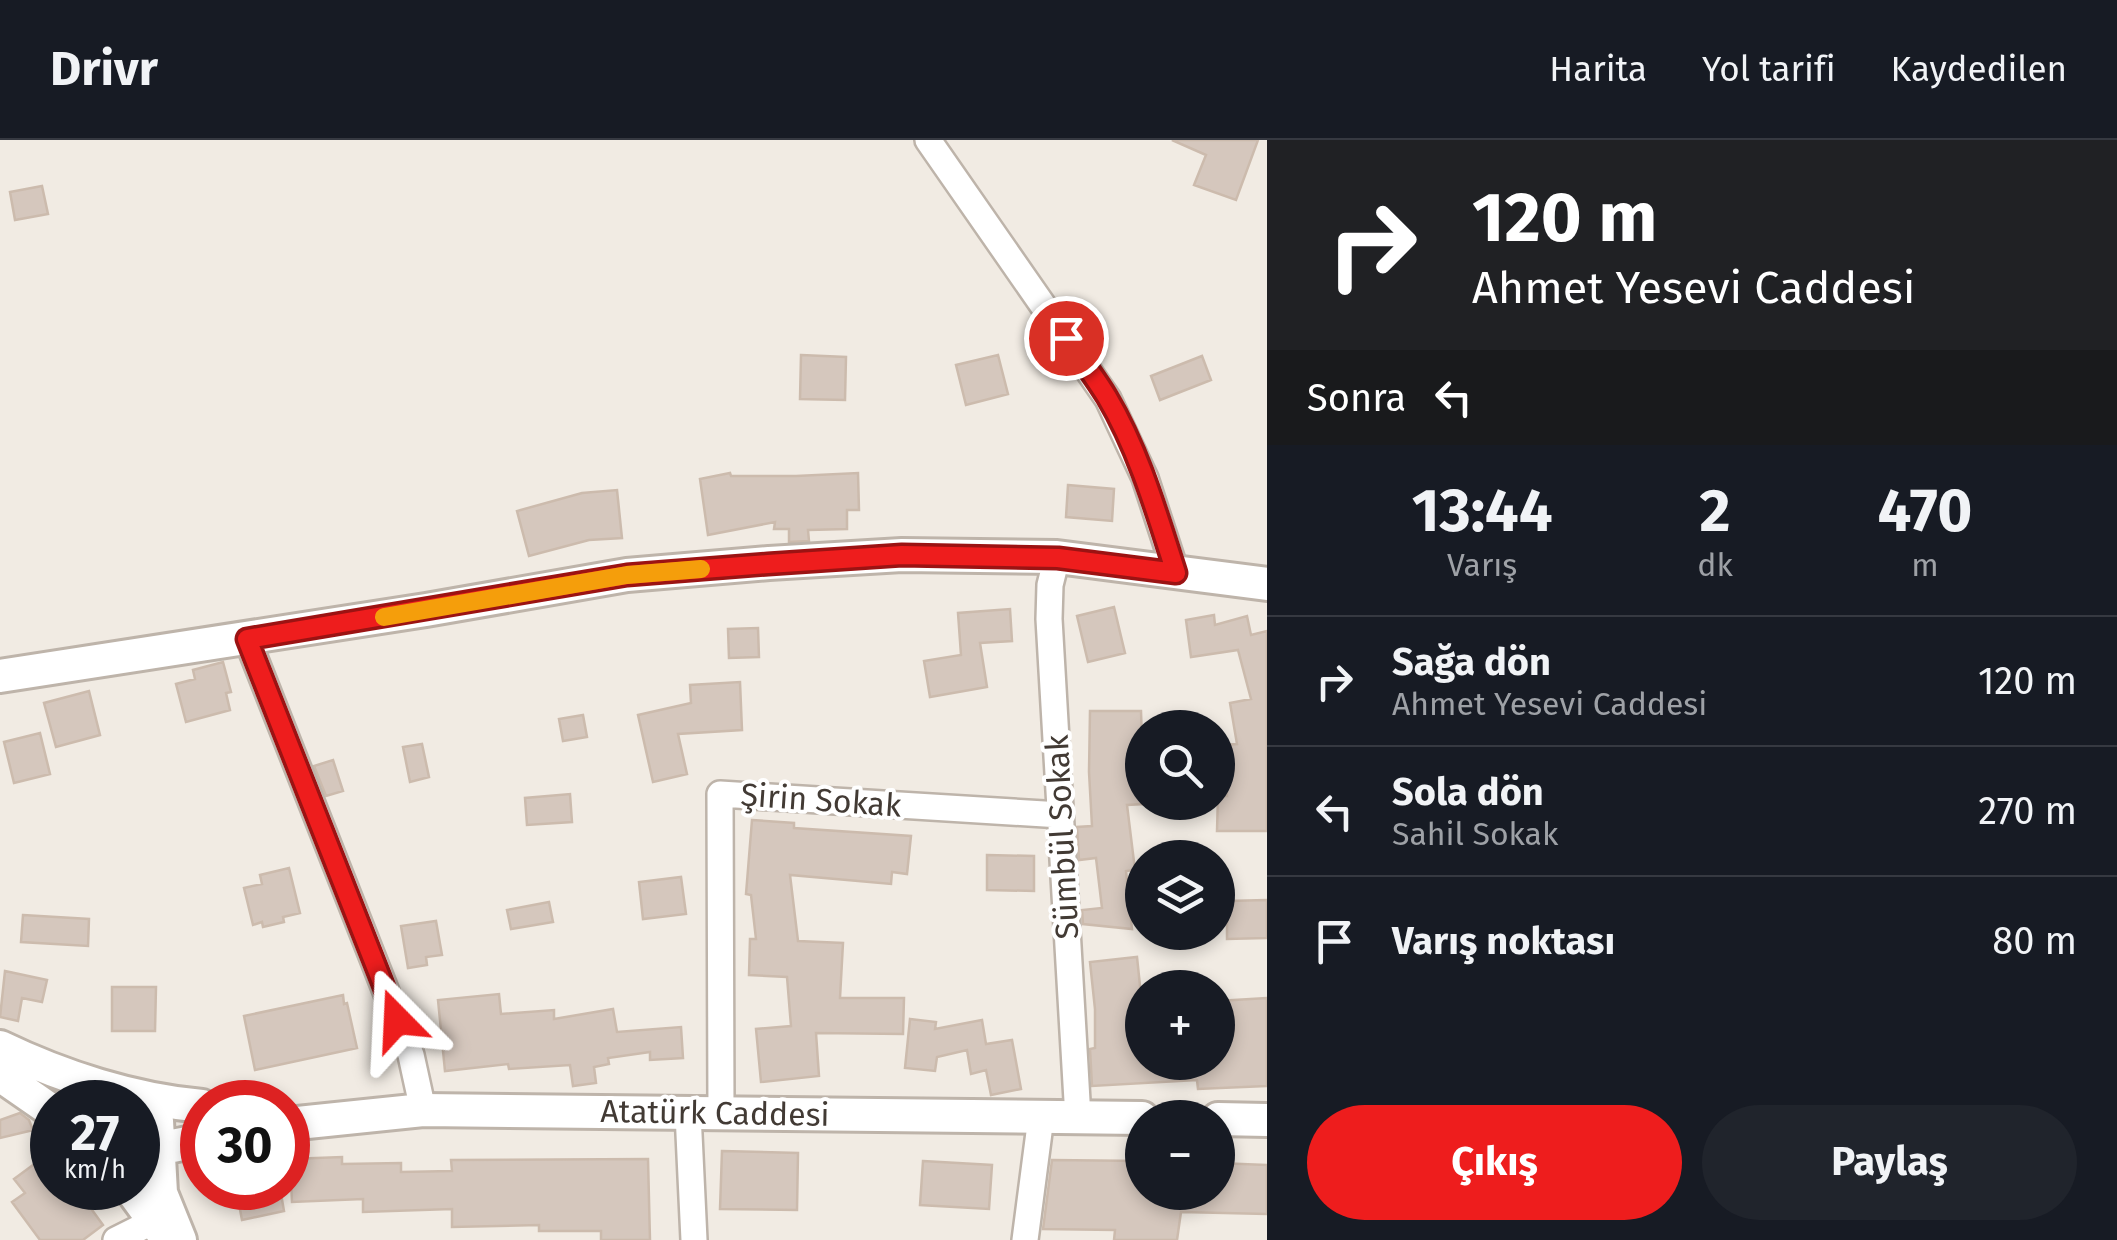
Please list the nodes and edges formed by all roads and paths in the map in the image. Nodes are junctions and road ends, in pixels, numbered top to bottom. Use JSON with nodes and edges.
{"nodes":[{"id":1,"x":928,"y":140,"type":"edge"},
{"id":2,"x":1058,"y":558,"type":"junction"},
{"id":3,"x":1176,"y":573,"type":"junction"},
{"id":4,"x":1267,"y":584,"type":"edge"},
{"id":5,"x":247,"y":639,"type":"junction"},
{"id":6,"x":0,"y":676,"type":"edge"},
{"id":7,"x":1061,"y":814,"type":"junction"},
{"id":8,"x":0,"y":1047,"type":"edge"},
{"id":9,"x":0,"y":1075,"type":"edge"},
{"id":10,"x":90,"y":1080,"type":"edge"},
{"id":11,"x":30,"y":1096,"type":"edge"},
{"id":12,"x":423,"y":1110,"type":"junction"},
{"id":13,"x":310,"y":1111,"type":"edge"},
{"id":14,"x":688,"y":1113,"type":"junction"},
{"id":15,"x":721,"y":1113,"type":"junction"},
{"id":16,"x":1041,"y":1117,"type":"junction"},
{"id":17,"x":1078,"y":1118,"type":"junction"},
{"id":18,"x":1125,"y":1118,"type":"edge"},
{"id":19,"x":1235,"y":1119,"type":"edge"},
{"id":20,"x":1267,"y":1120,"type":"edge"},
{"id":21,"x":310,"y":1122,"type":"edge"},
{"id":22,"x":160,"y":1187,"type":"edge"},
{"id":23,"x":148,"y":1210,"type":"edge"},
{"id":24,"x":167,"y":1234,"type":"edge"},
{"id":25,"x":116,"y":1240,"type":"edge"},
{"id":26,"x":694,"y":1240,"type":"edge"},
{"id":27,"x":1025,"y":1240,"type":"edge"}],
"edges":[{"from":1,"to":3,"type":"street"},
{"from":2,"to":3,"type":"street"},
{"from":2,"to":5,"type":"street"},
{"from":2,"to":7,"type":"street","name":"Sümbül Sokak"},
{"from":3,"to":4,"type":"street"},
{"from":5,"to":6,"type":"street"},
{"from":5,"to":12,"type":"street"},
{"from":7,"to":15,"type":"street","name":"Şirin Sokak"},
{"from":7,"to":17,"type":"street","name":"Sümbül Sokak"},
{"from":8,"to":10,"type":"street"},
{"from":9,"to":11,"type":"street"},
{"from":12,"to":13,"type":"street"},
{"from":12,"to":14,"type":"street","name":"Atatürk Caddesi"},
{"from":12,"to":21,"type":"street","name":"Atatürk Caddesi"},
{"from":14,"to":15,"type":"street","name":"Atatürk Caddesi"},
{"from":14,"to":26,"type":"street"},
{"from":15,"to":16,"type":"street","name":"Atatürk Caddesi"},
{"from":16,"to":17,"type":"street","name":"Atatürk Caddesi"},
{"from":16,"to":27,"type":"street"},
{"from":17,"to":18,"type":"street","name":"Atatürk Caddesi"},
{"from":19,"to":20,"type":"street"},
{"from":22,"to":24,"type":"street"},
{"from":23,"to":24,"type":"street"},
{"from":24,"to":25,"type":"street"}]}
